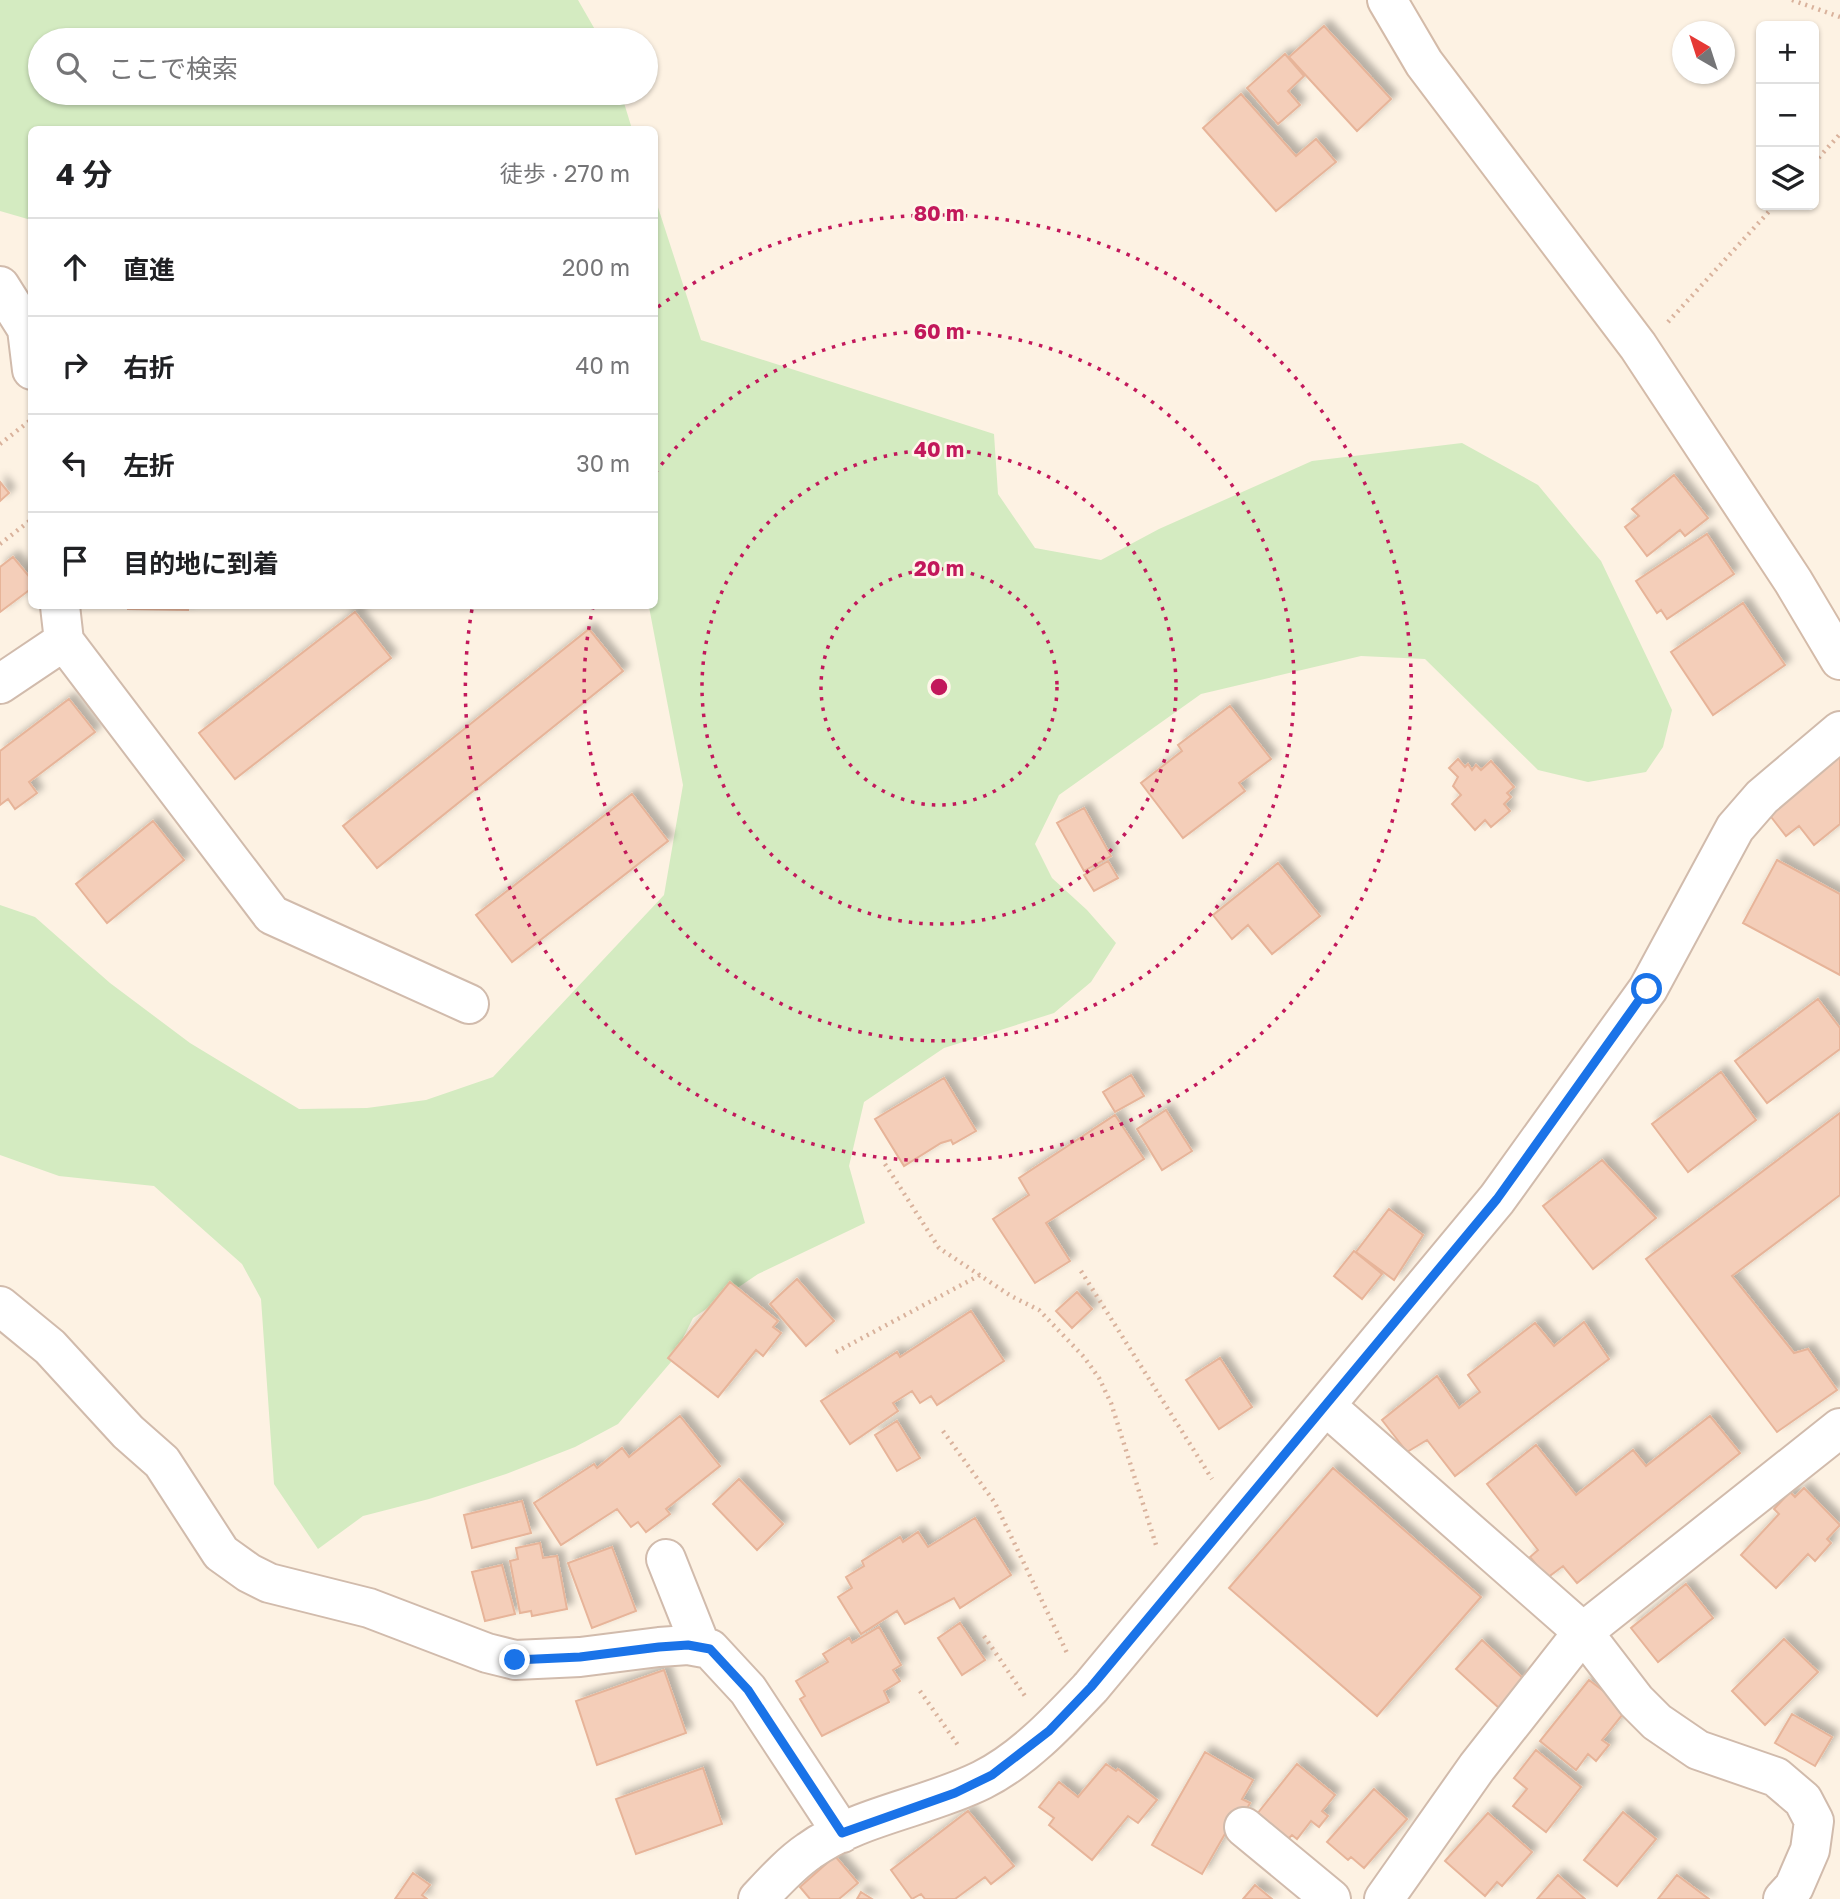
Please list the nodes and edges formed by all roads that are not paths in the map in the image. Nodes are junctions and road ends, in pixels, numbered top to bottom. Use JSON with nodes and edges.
{"nodes":[{"id":1,"x":1387,"y":0,"type":"edge"},
{"id":2,"x":0,"y":286,"type":"edge"},
{"id":3,"x":28,"y":338,"type":"edge"},
{"id":4,"x":62,"y":623,"type":"edge"},
{"id":5,"x":1840,"y":660,"type":"edge"},
{"id":6,"x":0,"y":684,"type":"edge"},
{"id":7,"x":1840,"y":731,"type":"edge"},
{"id":8,"x":469,"y":1004,"type":"dead end"},
{"id":9,"x":0,"y":1306,"type":"edge"},
{"id":10,"x":1327,"y":1407,"type":"junction"},
{"id":11,"x":1840,"y":1428,"type":"edge"},
{"id":12,"x":666,"y":1559,"type":"dead end"},
{"id":13,"x":1583,"y":1632,"type":"junction"},
{"id":14,"x":701,"y":1647,"type":"junction"},
{"id":15,"x":1244,"y":1827,"type":"dead end"},
{"id":16,"x":842,"y":1833,"type":"junction"},
{"id":17,"x":758,"y":1899,"type":"edge"},
{"id":18,"x":1331,"y":1899,"type":"edge"},
{"id":19,"x":1384,"y":1899,"type":"edge"},
{"id":20,"x":1783,"y":1899,"type":"edge"}],
"edges":[{"from":1,"to":5,"type":"street"},
{"from":2,"to":3,"type":"street"},
{"from":4,"to":6,"type":"street"},
{"from":4,"to":8,"type":"street"},
{"from":7,"to":10,"type":"street"},
{"from":9,"to":14,"type":"street"},
{"from":10,"to":13,"type":"street"},
{"from":10,"to":16,"type":"street"},
{"from":11,"to":13,"type":"street"},
{"from":12,"to":14,"type":"street"},
{"from":13,"to":19,"type":"street"},
{"from":13,"to":20,"type":"street"},
{"from":14,"to":16,"type":"street"},
{"from":15,"to":18,"type":"street"},
{"from":16,"to":17,"type":"street"}]}
